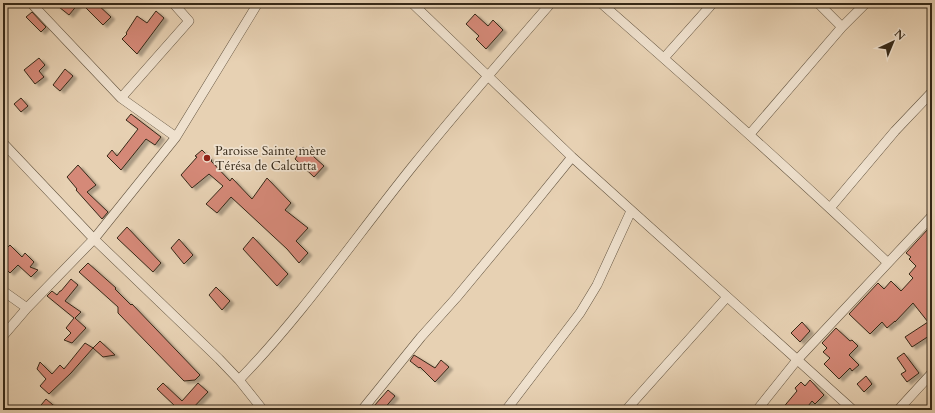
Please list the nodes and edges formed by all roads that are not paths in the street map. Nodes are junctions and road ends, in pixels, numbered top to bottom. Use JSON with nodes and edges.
{"nodes":[{"id":1,"x":31,"y":3,"type":"edge"},
{"id":2,"x":173,"y":3,"type":"edge"},
{"id":3,"x":258,"y":3,"type":"edge"},
{"id":4,"x":412,"y":3,"type":"edge"},
{"id":5,"x":551,"y":3,"type":"edge"},
{"id":6,"x":601,"y":3,"type":"edge"},
{"id":7,"x":713,"y":3,"type":"edge"},
{"id":8,"x":818,"y":3,"type":"edge"},
{"id":9,"x":866,"y":3,"type":"edge"},
{"id":10,"x":842,"y":27,"type":"junction"},
{"id":11,"x":664,"y":58,"type":"junction"},
{"id":12,"x":488,"y":76,"type":"junction"},
{"id":13,"x":932,"y":92,"type":"edge"},
{"id":14,"x":121,"y":98,"type":"junction"},
{"id":15,"x":750,"y":134,"type":"junction"},
{"id":16,"x":176,"y":137,"type":"junction"},
{"id":17,"x":3,"y":143,"type":"edge"},
{"id":18,"x":572,"y":156,"type":"junction"},
{"id":19,"x":830,"y":208,"type":"junction"},
{"id":20,"x":631,"y":211,"type":"junction"},
{"id":21,"x":932,"y":216,"type":"edge"},
{"id":22,"x":94,"y":239,"type":"junction"},
{"id":23,"x":888,"y":263,"type":"junction"},
{"id":24,"x":3,"y":291,"type":"edge"},
{"id":25,"x":727,"y":297,"type":"junction"},
{"id":26,"x":27,"y":308,"type":"junction"},
{"id":27,"x":3,"y":336,"type":"edge"},
{"id":28,"x":797,"y":360,"type":"junction"},
{"id":29,"x":932,"y":373,"type":"edge"},
{"id":30,"x":239,"y":380,"type":"junction"},
{"id":31,"x":262,"y":410,"type":"edge"},
{"id":32,"x":362,"y":410,"type":"edge"},
{"id":33,"x":506,"y":410,"type":"edge"},
{"id":34,"x":626,"y":410,"type":"edge"},
{"id":35,"x":757,"y":410,"type":"edge"},
{"id":36,"x":853,"y":410,"type":"edge"},
{"id":37,"x":898,"y":410,"type":"edge"}],
"edges":[{"from":1,"to":14,"type":"street"},
{"from":2,"to":14,"type":"street"},
{"from":3,"to":16,"type":"street"},
{"from":4,"to":12,"type":"street"},
{"from":5,"to":12,"type":"street"},
{"from":6,"to":11,"type":"street"},
{"from":7,"to":11,"type":"street"},
{"from":8,"to":10,"type":"street"},
{"from":9,"to":10,"type":"street"},
{"from":10,"to":15,"type":"street"},
{"from":11,"to":15,"type":"street"},
{"from":12,"to":18,"type":"street"},
{"from":12,"to":30,"type":"street"},
{"from":13,"to":19,"type":"street"},
{"from":14,"to":16,"type":"street"},
{"from":15,"to":19,"type":"street"},
{"from":16,"to":22,"type":"street"},
{"from":17,"to":22,"type":"street"},
{"from":18,"to":20,"type":"street"},
{"from":18,"to":32,"type":"street"},
{"from":19,"to":23,"type":"street"},
{"from":20,"to":25,"type":"street"},
{"from":20,"to":33,"type":"street"},
{"from":21,"to":23,"type":"street"},
{"from":22,"to":26,"type":"street"},
{"from":22,"to":30,"type":"street"},
{"from":23,"to":28,"type":"street"},
{"from":24,"to":26,"type":"street"},
{"from":25,"to":28,"type":"street"},
{"from":25,"to":34,"type":"street"},
{"from":26,"to":27,"type":"street"},
{"from":28,"to":35,"type":"street"},
{"from":28,"to":36,"type":"street"},
{"from":29,"to":37,"type":"street"},
{"from":30,"to":31,"type":"street"}]}
